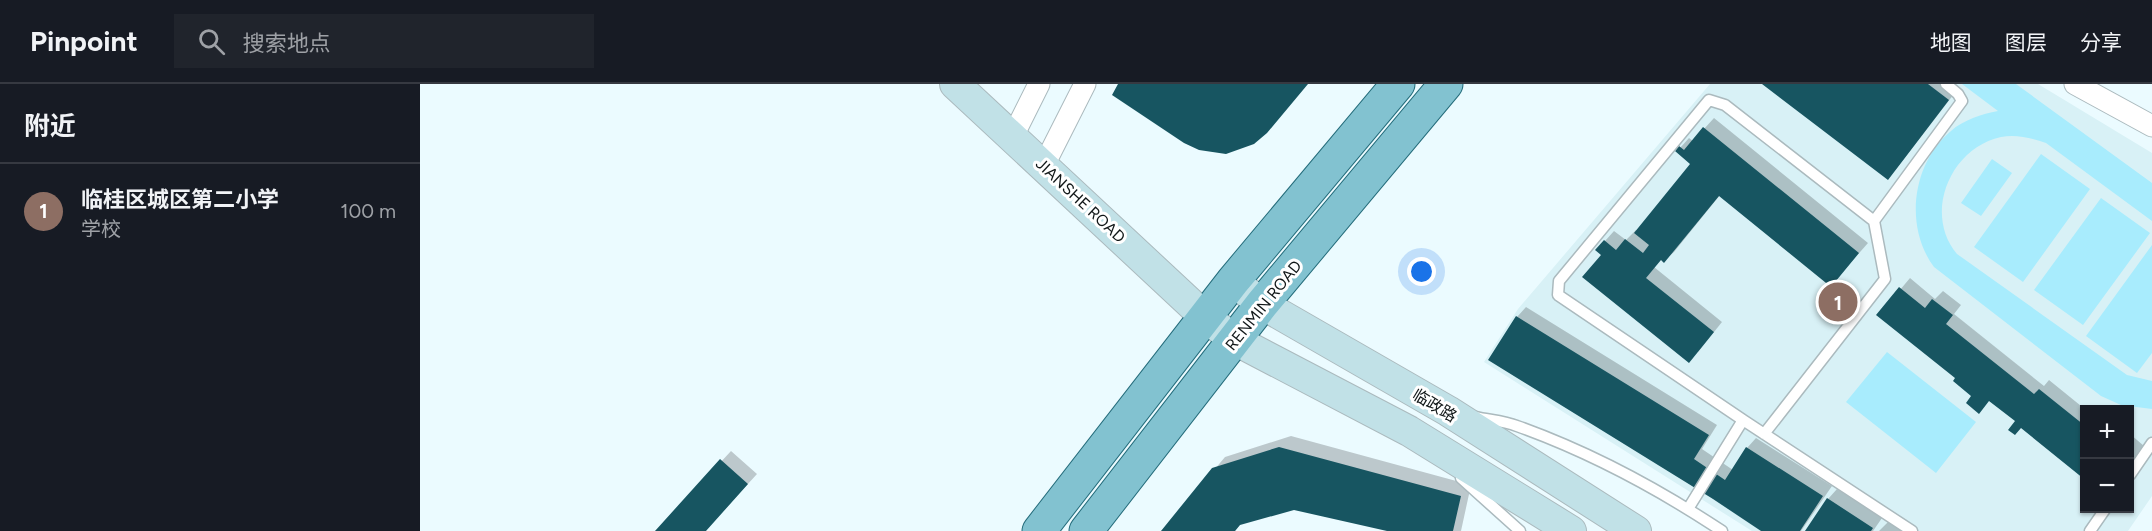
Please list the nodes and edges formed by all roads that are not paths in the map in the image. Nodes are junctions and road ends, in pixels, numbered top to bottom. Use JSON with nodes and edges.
{"nodes":[{"id":1,"x":955,"y":84,"type":"edge"},
{"id":2,"x":1039,"y":84,"type":"edge"},
{"id":3,"x":1085,"y":84,"type":"edge"},
{"id":4,"x":1398,"y":84,"type":"edge"},
{"id":5,"x":1446,"y":84,"type":"edge"},
{"id":6,"x":1946,"y":84,"type":"edge"},
{"id":7,"x":2075,"y":84,"type":"edge"},
{"id":8,"x":2152,"y":126,"type":"edge"},
{"id":9,"x":1011,"y":138,"type":"junction"},
{"id":10,"x":1044,"y":165,"type":"junction"},
{"id":11,"x":1874,"y":221,"type":"junction"},
{"id":12,"x":1233,"y":281,"type":"junction"},
{"id":13,"x":1262,"y":304,"type":"junction"},
{"id":14,"x":1205,"y":317,"type":"junction"},
{"id":15,"x":1234,"y":340,"type":"junction"},
{"id":16,"x":1448,"y":411,"type":"junction"},
{"id":17,"x":1743,"y":420,"type":"junction"},
{"id":18,"x":1409,"y":431,"type":"junction"},
{"id":19,"x":1764,"y":435,"type":"junction"},
{"id":20,"x":2152,"y":443,"type":"edge"},
{"id":21,"x":2134,"y":469,"type":"edge"},
{"id":22,"x":1688,"y":508,"type":"junction"},
{"id":23,"x":2103,"y":513,"type":"edge"},
{"id":24,"x":1040,"y":531,"type":"edge"},
{"id":25,"x":1086,"y":531,"type":"edge"},
{"id":26,"x":1520,"y":531,"type":"edge"},
{"id":27,"x":1571,"y":531,"type":"edge"},
{"id":28,"x":1636,"y":531,"type":"edge"},
{"id":29,"x":1722,"y":531,"type":"edge"},
{"id":30,"x":1912,"y":531,"type":"edge"},
{"id":31,"x":2090,"y":531,"type":"edge"}],
"edges":[{"from":1,"to":9,"type":"main road","name":"JIANSHE ROAD"},
{"from":2,"to":9,"type":"street"},
{"from":3,"to":10,"type":"street"},
{"from":4,"to":12,"type":"main road"},
{"from":5,"to":13,"type":"main road","name":"RENMIN ROAD"},
{"from":6,"to":11,"type":"lane"},
{"from":7,"to":8,"type":"street"},
{"from":9,"to":10,"type":"main road","name":"JIANSHE ROAD"},
{"from":10,"to":14,"type":"main road","name":"JIANSHE ROAD"},
{"from":11,"to":17,"type":"lane"},
{"from":11,"to":19,"type":"lane"},
{"from":12,"to":13,"type":"main road","name":"临政路"},
{"from":12,"to":14,"type":"main road"},
{"from":13,"to":15,"type":"main road","name":"RENMIN ROAD"},
{"from":13,"to":16,"type":"main road","name":"临政路"},
{"from":14,"to":15,"type":"main road"},
{"from":14,"to":24,"type":"main road"},
{"from":15,"to":18,"type":"main road"},
{"from":15,"to":25,"type":"main road","name":"RENMIN ROAD"},
{"from":16,"to":22,"type":"lane"},
{"from":16,"to":28,"type":"main road","name":"临政路"},
{"from":17,"to":19,"type":"lane"},
{"from":17,"to":22,"type":"lane"},
{"from":18,"to":26,"type":"lane"},
{"from":18,"to":27,"type":"main road"},
{"from":19,"to":30,"type":"lane"},
{"from":20,"to":21,"type":"lane"},
{"from":22,"to":29,"type":"lane"},
{"from":23,"to":31,"type":"lane"}]}
